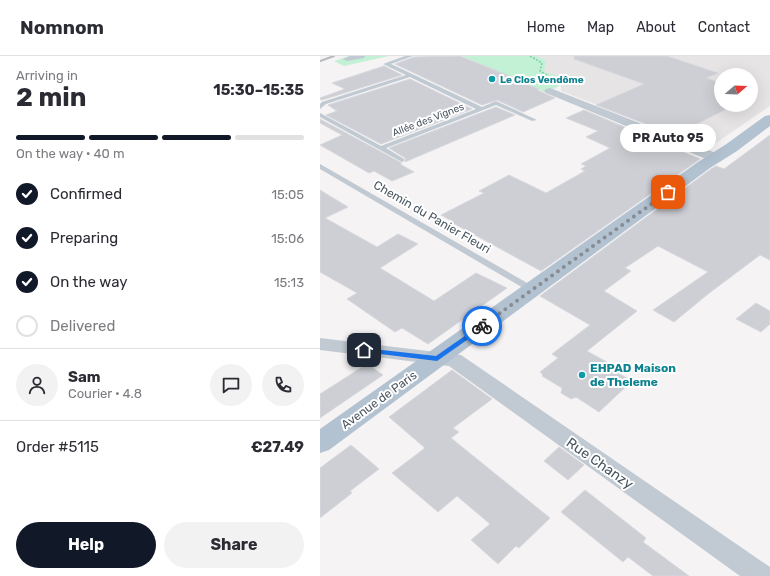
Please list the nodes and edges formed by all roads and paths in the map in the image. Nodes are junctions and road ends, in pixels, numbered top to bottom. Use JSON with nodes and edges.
{"nodes":[{"id":1,"x":361,"y":56,"type":"edge"},
{"id":2,"x":410,"y":56,"type":"edge"},
{"id":3,"x":530,"y":56,"type":"edge"},
{"id":4,"x":347,"y":59,"type":"dead end"},
{"id":5,"x":409,"y":76,"type":"junction"},
{"id":6,"x":552,"y":92,"type":"joint"},
{"id":7,"x":320,"y":107,"type":"edge"},
{"id":8,"x":482,"y":109,"type":"junction"},
{"id":9,"x":320,"y":115,"type":"edge"},
{"id":10,"x":534,"y":120,"type":"dead end"},
{"id":11,"x":770,"y":120,"type":"edge"},
{"id":12,"x":381,"y":148,"type":"junction"},
{"id":13,"x":716,"y":158,"type":"junction"},
{"id":14,"x":402,"y":160,"type":"dead end"},
{"id":15,"x":320,"y":166,"type":"edge"},
{"id":16,"x":533,"y":290,"type":"junction"},
{"id":17,"x":320,"y":344,"type":"edge"},
{"id":18,"x":437,"y":359,"type":"junction"},
{"id":19,"x":320,"y":443,"type":"edge"},
{"id":20,"x":761,"y":576,"type":"edge"}],
"edges":[{"from":1,"to":4,"type":"street"},
{"from":2,"to":5,"type":"lane","name":"Allée des Vignes"},
{"from":3,"to":6,"type":"path"},
{"from":5,"to":7,"type":"lane"},
{"from":5,"to":8,"type":"lane","name":"Allée des Vignes"},
{"from":6,"to":13,"type":"street"},
{"from":8,"to":10,"type":"lane","name":"Allée des Vignes"},
{"from":8,"to":12,"type":"lane","name":"Allée des Vignes"},
{"from":9,"to":12,"type":"lane","name":"Allée des Vignes"},
{"from":11,"to":13,"type":"main road","name":"Avenue de Paris"},
{"from":12,"to":14,"type":"lane","name":"Allée des Vignes"},
{"from":13,"to":16,"type":"main road","name":"Avenue de Paris"},
{"from":15,"to":16,"type":"lane","name":"Chemin du Panier Fleuri"},
{"from":16,"to":18,"type":"main road","name":"Avenue de Paris"},
{"from":17,"to":18,"type":"street","name":"Rue Chanzy"},
{"from":18,"to":19,"type":"main road","name":"Avenue de Paris"},
{"from":18,"to":20,"type":"street","name":"Rue Chanzy"}]}
